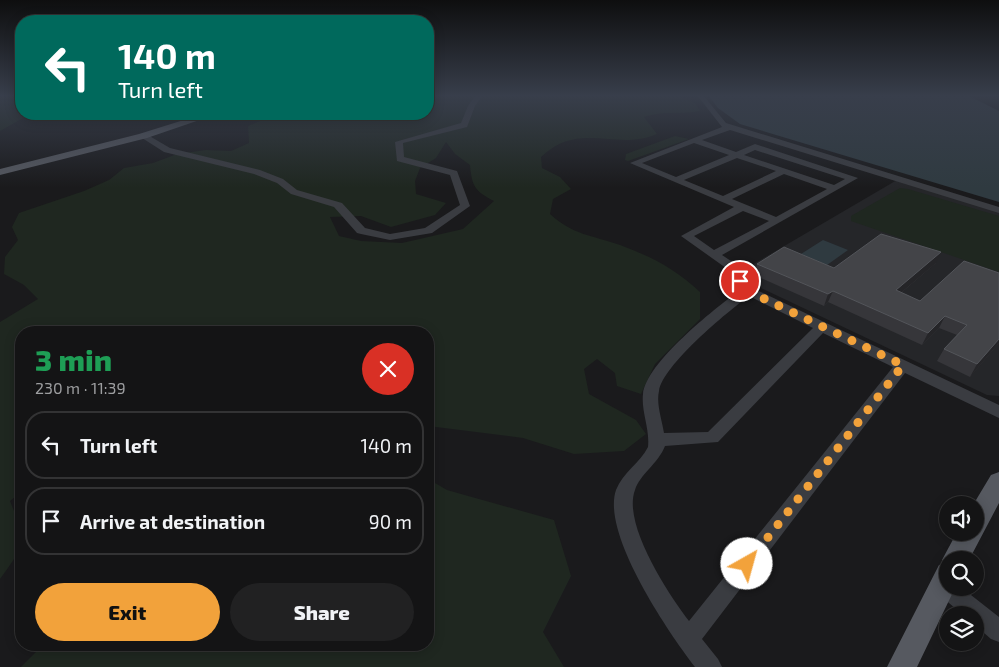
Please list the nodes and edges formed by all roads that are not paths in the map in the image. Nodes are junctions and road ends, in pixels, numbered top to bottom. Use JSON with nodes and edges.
{"nodes":[{"id":1,"x":174,"y":126,"type":"edge"},
{"id":2,"x":463,"y":126,"type":"edge"},
{"id":3,"x":729,"y":127,"type":"joint"},
{"id":4,"x":143,"y":136,"type":"junction"},
{"id":5,"x":693,"y":140,"type":"junction"},
{"id":6,"x":736,"y":155,"type":"junction"},
{"id":7,"x":783,"y":171,"type":"junction"},
{"id":8,"x":0,"y":172,"type":"edge"},
{"id":9,"x":676,"y":180,"type":"junction"},
{"id":10,"x":835,"y":188,"type":"junction"},
{"id":11,"x":724,"y":199,"type":"junction"},
{"id":12,"x":743,"y":207,"type":"junction"},
{"id":13,"x":999,"y":210,"type":"edge"},
{"id":14,"x":777,"y":221,"type":"junction"},
{"id":15,"x":714,"y":255,"type":"junction"},
{"id":16,"x":748,"y":291,"type":"junction"},
{"id":17,"x":822,"y":326,"type":"junction"},
{"id":18,"x":903,"y":365,"type":"junction"},
{"id":19,"x":999,"y":412,"type":"edge"},
{"id":20,"x":657,"y":440,"type":"junction"},
{"id":21,"x":999,"y":481,"type":"edge"},
{"id":22,"x":984,"y":508,"type":"edge"},
{"id":23,"x":939,"y":591,"type":"edge"},
{"id":24,"x":963,"y":596,"type":"edge"},
{"id":25,"x":999,"y":631,"type":"edge"},
{"id":26,"x":688,"y":640,"type":"junction"},
{"id":27,"x":710,"y":667,"type":"edge"},
{"id":28,"x":902,"y":667,"type":"edge"}],
"edges":[{"from":1,"to":4,"type":"main road"},
{"from":2,"to":4,"type":"street"},
{"from":3,"to":5,"type":"street"},
{"from":3,"to":13,"type":"street"},
{"from":4,"to":8,"type":"main road"},
{"from":5,"to":6,"type":"street"},
{"from":5,"to":9,"type":"street"},
{"from":6,"to":7,"type":"street"},
{"from":6,"to":9,"type":"street"},
{"from":6,"to":10,"type":"street"},
{"from":7,"to":10,"type":"street"},
{"from":7,"to":11,"type":"street"},
{"from":9,"to":11,"type":"street"},
{"from":10,"to":14,"type":"street"},
{"from":11,"to":12,"type":"street"},
{"from":12,"to":14,"type":"street"},
{"from":12,"to":15,"type":"street"},
{"from":14,"to":15,"type":"street"},
{"from":15,"to":16,"type":"street"},
{"from":16,"to":17,"type":"street"},
{"from":16,"to":20,"type":"street"},
{"from":17,"to":18,"type":"street"},
{"from":17,"to":20,"type":"street"},
{"from":18,"to":19,"type":"street"},
{"from":18,"to":26,"type":"street"},
{"from":20,"to":26,"type":"street"},
{"from":21,"to":22,"type":"main road"},
{"from":23,"to":28,"type":"main road"},
{"from":24,"to":25,"type":"street"},
{"from":26,"to":27,"type":"street"}]}
